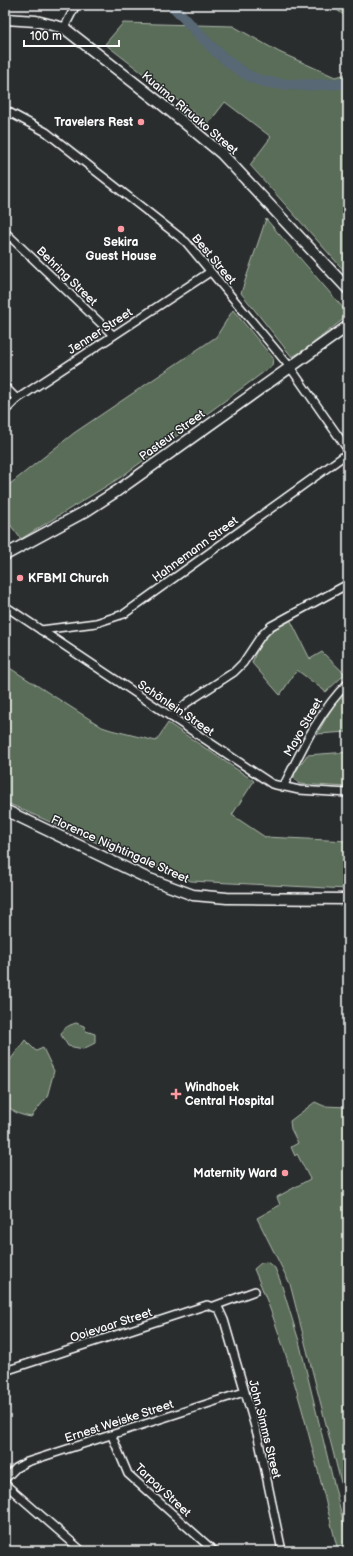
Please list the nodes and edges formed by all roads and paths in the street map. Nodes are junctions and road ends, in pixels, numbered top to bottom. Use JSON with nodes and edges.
{"nodes":[{"id":1,"x":76,"y":5,"type":"edge"},
{"id":2,"x":5,"y":19,"type":"edge"},
{"id":3,"x":64,"y":28,"type":"junction"},
{"id":4,"x":5,"y":110,"type":"edge"},
{"id":5,"x":5,"y":232,"type":"edge"},
{"id":6,"x":210,"y":272,"type":"junction"},
{"id":7,"x":348,"y":289,"type":"edge"},
{"id":8,"x":348,"y":326,"type":"edge"},
{"id":9,"x":113,"y":335,"type":"junction"},
{"id":10,"x":290,"y":366,"type":"junction"},
{"id":11,"x":5,"y":386,"type":"edge"},
{"id":12,"x":17,"y":399,"type":"junction"},
{"id":13,"x":5,"y":411,"type":"edge"},
{"id":14,"x":348,"y":451,"type":"edge"},
{"id":15,"x":5,"y":556,"type":"edge"},
{"id":16,"x":348,"y":584,"type":"edge"},
{"id":17,"x":5,"y":606,"type":"edge"},
{"id":18,"x":41,"y":630,"type":"junction"},
{"id":19,"x":348,"y":683,"type":"edge"},
{"id":20,"x":170,"y":717,"type":"junction"},
{"id":21,"x":283,"y":787,"type":"junction"},
{"id":22,"x":348,"y":793,"type":"edge"},
{"id":23,"x":5,"y":810,"type":"edge"},
{"id":24,"x":348,"y":896,"type":"edge"},
{"id":25,"x":348,"y":899,"type":"edge"},
{"id":26,"x":255,"y":1291,"type":"dead end"},
{"id":27,"x":214,"y":1306,"type":"junction"},
{"id":28,"x":5,"y":1371,"type":"edge"},
{"id":29,"x":244,"y":1392,"type":"junction"},
{"id":30,"x":112,"y":1436,"type":"junction"},
{"id":31,"x":5,"y":1479,"type":"edge"},
{"id":32,"x":5,"y":1484,"type":"edge"},
{"id":33,"x":82,"y":1551,"type":"edge"},
{"id":34,"x":214,"y":1551,"type":"edge"},
{"id":35,"x":282,"y":1551,"type":"edge"}],
"edges":[{"from":1,"to":3,"type":"street"},
{"from":2,"to":3,"type":"main road","name":"Kuaima Riruako Street"},
{"from":3,"to":7,"type":"main road","name":"Kuaima Riruako Street"},
{"from":4,"to":6,"type":"street","name":"Best Street"},
{"from":5,"to":9,"type":"street","name":"Behring Street"},
{"from":6,"to":9,"type":"street","name":"Jenner Street"},
{"from":6,"to":10,"type":"street","name":"Best Street"},
{"from":8,"to":10,"type":"main road","name":"Pasteur Street"},
{"from":9,"to":12,"type":"street","name":"Jenner Street"},
{"from":10,"to":14,"type":"street","name":"Best Street"},
{"from":10,"to":15,"type":"main road","name":"Pasteur Street"},
{"from":11,"to":12,"type":"street"},
{"from":12,"to":13,"type":"street","name":"Jenner Street"},
{"from":14,"to":18,"type":"street","name":"Hahnemann Street"},
{"from":16,"to":20,"type":"street"},
{"from":17,"to":18,"type":"street","name":"Schönlein Street"},
{"from":18,"to":20,"type":"street","name":"Schönlein Street"},
{"from":19,"to":21,"type":"street","name":"Mayo Street"},
{"from":20,"to":21,"type":"street","name":"Schönlein Street"},
{"from":21,"to":22,"type":"street","name":"Schönlein Street"},
{"from":23,"to":24,"type":"main road","name":"Florence Nightingale Street"},
{"from":23,"to":25,"type":"main road","name":"Florence Nightingale Street"},
{"from":26,"to":27,"type":"street","name":"Ooievaar Street"},
{"from":27,"to":28,"type":"street","name":"Ooievaar Street"},
{"from":27,"to":29,"type":"street","name":"John Simms Street"},
{"from":29,"to":30,"type":"street","name":"Ernest Weiske Street"},
{"from":29,"to":35,"type":"street","name":"John Simms Street"},
{"from":30,"to":31,"type":"street","name":"Ernest Weiske Street"},
{"from":30,"to":34,"type":"street","name":"Tarpay Street"},
{"from":32,"to":33,"type":"street"}]}
